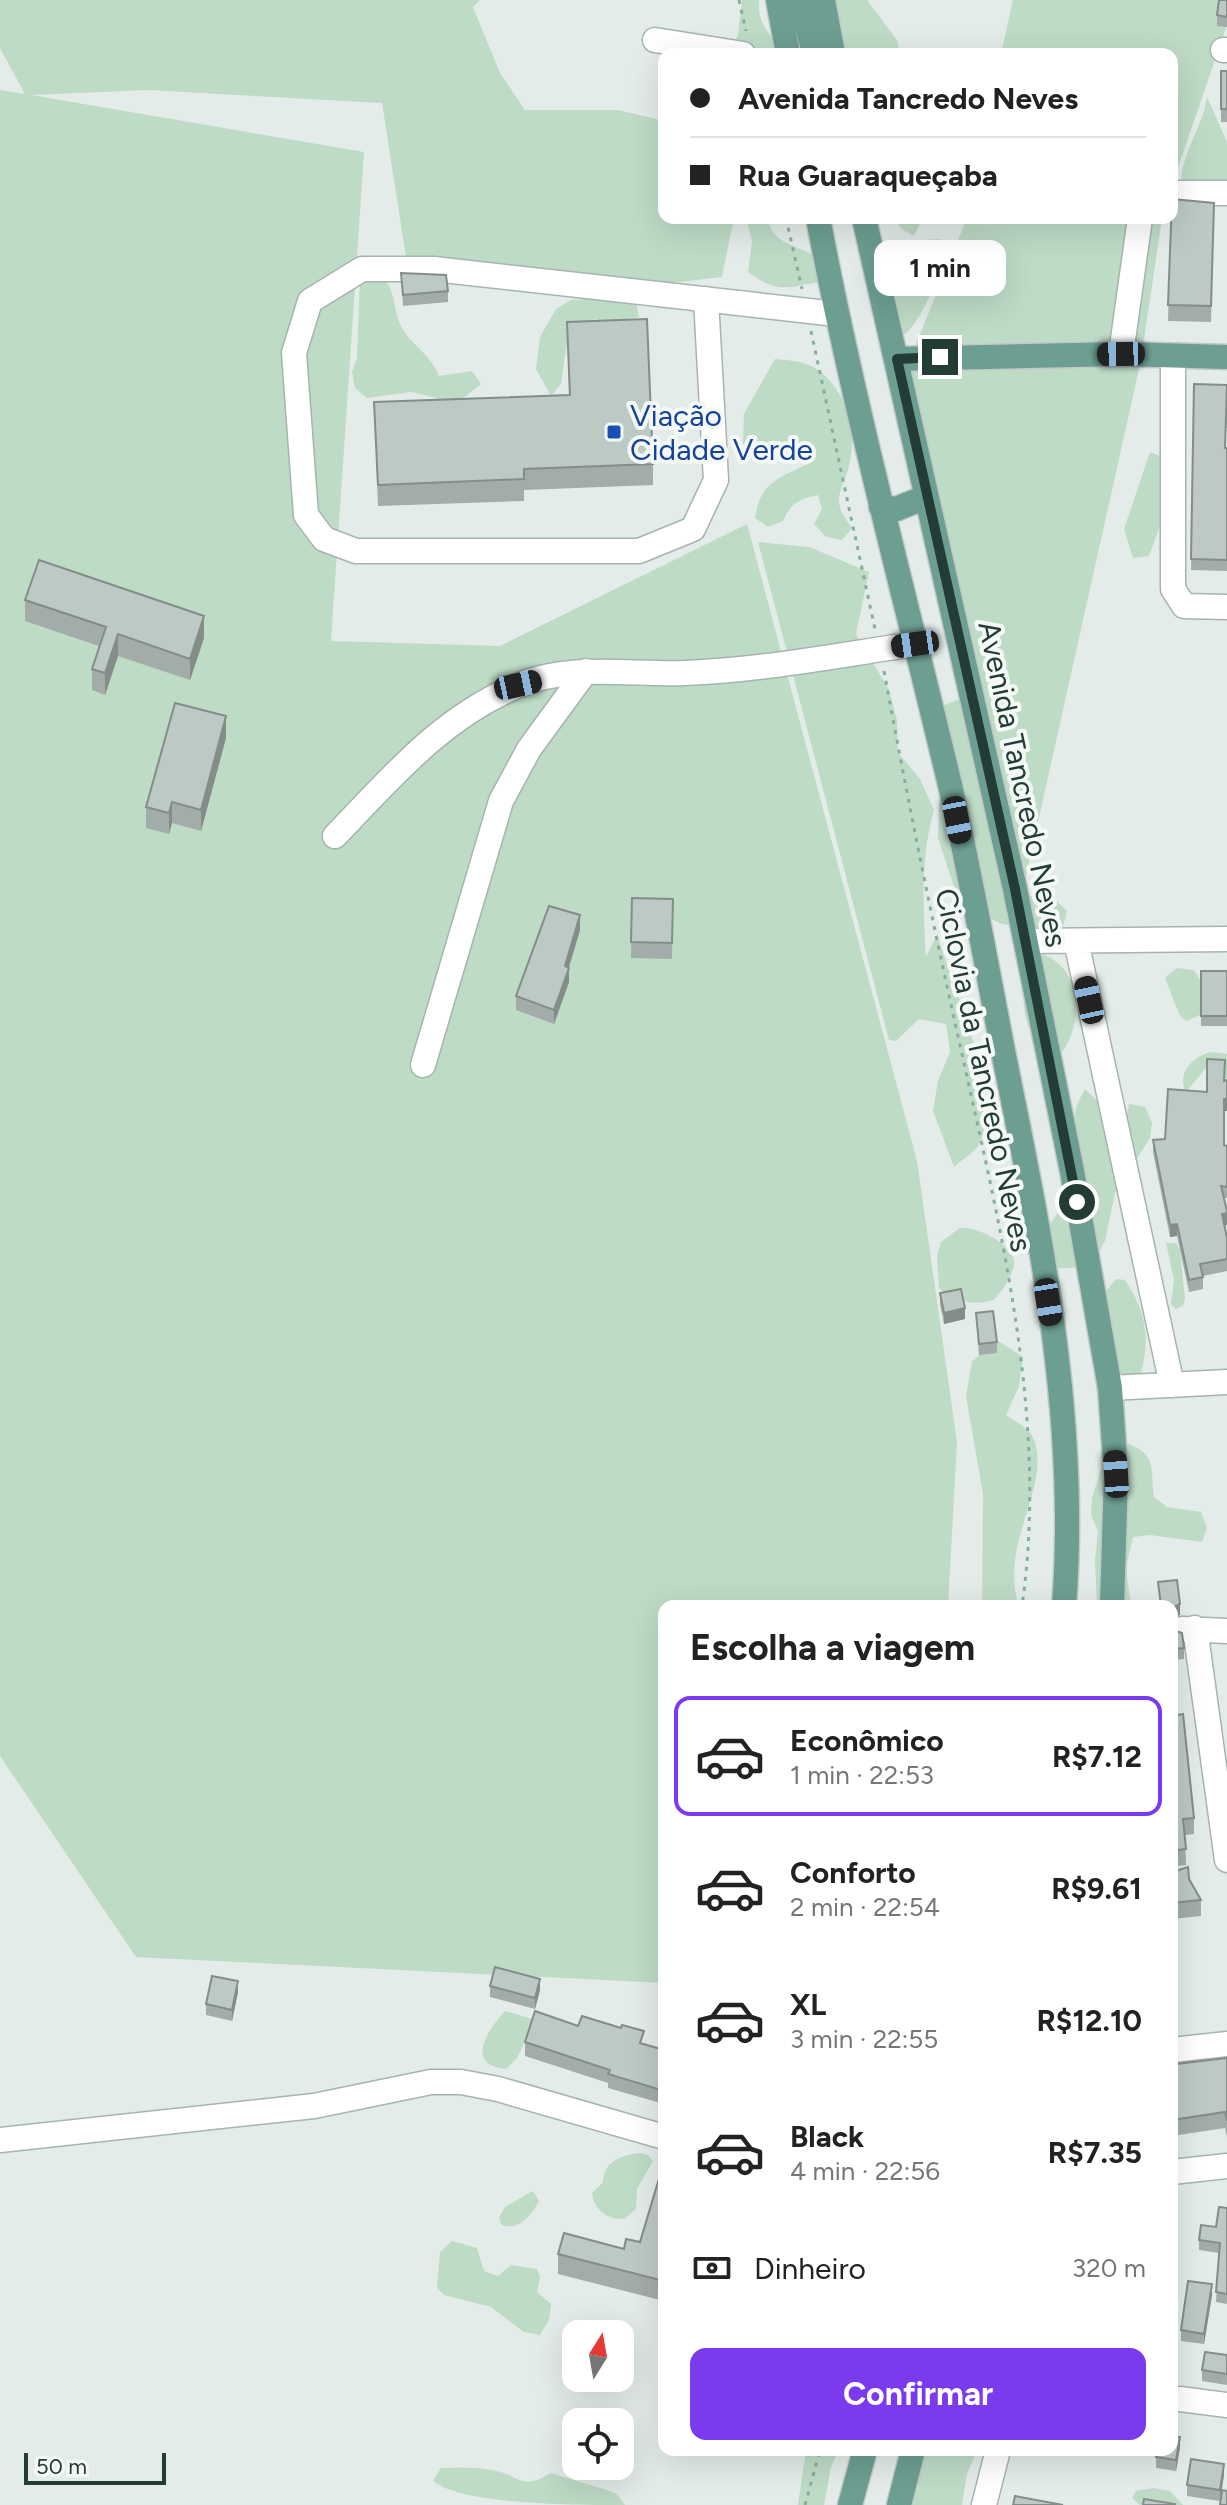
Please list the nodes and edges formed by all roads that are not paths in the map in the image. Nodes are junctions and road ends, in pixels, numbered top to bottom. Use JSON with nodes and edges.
{"nodes":[{"id":1,"x":778,"y":0,"type":"edge"},
{"id":2,"x":795,"y":0,"type":"edge"},
{"id":3,"x":823,"y":0,"type":"edge"},
{"id":4,"x":655,"y":40,"type":"dead end"},
{"id":5,"x":746,"y":47,"type":"edge"},
{"id":6,"x":787,"y":48,"type":"edge"},
{"id":7,"x":813,"y":48,"type":"edge"},
{"id":8,"x":832,"y":48,"type":"edge"},
{"id":9,"x":1178,"y":193,"type":"edge"},
{"id":10,"x":1227,"y":193,"type":"edge"},
{"id":11,"x":819,"y":224,"type":"edge"},
{"id":12,"x":856,"y":224,"type":"edge"},
{"id":13,"x":865,"y":224,"type":"edge"},
{"id":14,"x":1139,"y":224,"type":"edge"},
{"id":15,"x":877,"y":283,"type":"junction"},
{"id":16,"x":706,"y":299,"type":"junction"},
{"id":17,"x":836,"y":314,"type":"junction"},
{"id":18,"x":1121,"y":354,"type":"junction"},
{"id":19,"x":1173,"y":356,"type":"junction"},
{"id":20,"x":1227,"y":357,"type":"edge"},
{"id":21,"x":897,"y":359,"type":"junction"},
{"id":22,"x":926,"y":497,"type":"junction"},
{"id":23,"x":881,"y":507,"type":"junction"},
{"id":24,"x":1215,"y":608,"type":"edge"},
{"id":25,"x":915,"y":644,"type":"junction"},
{"id":26,"x":586,"y":671,"type":"junction"},
{"id":27,"x":335,"y":836,"type":"dead end"},
{"id":28,"x":1227,"y":939,"type":"edge"},
{"id":29,"x":1026,"y":941,"type":"junction"},
{"id":30,"x":1076,"y":941,"type":"junction"},
{"id":31,"x":423,"y":1065,"type":"dead end"},
{"id":32,"x":1227,"y":1382,"type":"edge"},
{"id":33,"x":1172,"y":1385,"type":"junction"},
{"id":34,"x":1110,"y":1388,"type":"junction"},
{"id":35,"x":1064,"y":1600,"type":"edge"},
{"id":36,"x":1112,"y":1600,"type":"edge"},
{"id":37,"x":1200,"y":1635,"type":"edge"},
{"id":38,"x":1227,"y":1860,"type":"edge"},
{"id":39,"x":1227,"y":2044,"type":"edge"},
{"id":40,"x":1178,"y":2049,"type":"edge"},
{"id":41,"x":658,"y":2135,"type":"edge"},
{"id":42,"x":0,"y":2140,"type":"edge"},
{"id":43,"x":1227,"y":2166,"type":"edge"},
{"id":44,"x":1178,"y":2171,"type":"edge"},
{"id":45,"x":1180,"y":2399,"type":"dead end"},
{"id":46,"x":1227,"y":2405,"type":"edge"},
{"id":47,"x":863,"y":2456,"type":"edge"},
{"id":48,"x":911,"y":2456,"type":"edge"},
{"id":49,"x":996,"y":2456,"type":"edge"},
{"id":50,"x":850,"y":2505,"type":"edge"},
{"id":51,"x":899,"y":2505,"type":"edge"},
{"id":52,"x":984,"y":2505,"type":"edge"}],
"edges":[{"from":1,"to":6,"type":"main road"},
{"from":2,"to":7,"type":"main road"},
{"from":3,"to":8,"type":"main road"},
{"from":4,"to":5,"type":"street"},
{"from":9,"to":10,"type":"street"},
{"from":11,"to":17,"type":"main road"},
{"from":12,"to":15,"type":"main road"},
{"from":13,"to":15,"type":"main road","name":"Avenida Tancredo Neves"},
{"from":14,"to":18,"type":"street"},
{"from":15,"to":21,"type":"main road","name":"Avenida Tancredo Neves"},
{"from":16,"to":16,"type":"street"},
{"from":16,"to":17,"type":"street"},
{"from":17,"to":23,"type":"main road"},
{"from":18,"to":19,"type":"main road"},
{"from":18,"to":21,"type":"main road"},
{"from":19,"to":20,"type":"main road"},
{"from":19,"to":24,"type":"street"},
{"from":21,"to":22,"type":"main road","name":"Avenida Tancredo Neves"},
{"from":22,"to":23,"type":"main road"},
{"from":22,"to":29,"type":"main road","name":"Avenida Tancredo Neves"},
{"from":23,"to":25,"type":"main road"},
{"from":25,"to":26,"type":"street"},
{"from":25,"to":35,"type":"main road"},
{"from":26,"to":27,"type":"street"},
{"from":26,"to":31,"type":"street"},
{"from":28,"to":30,"type":"street"},
{"from":29,"to":30,"type":"street"},
{"from":29,"to":34,"type":"main road","name":"Avenida Tancredo Neves"},
{"from":30,"to":33,"type":"street"},
{"from":32,"to":33,"type":"street"},
{"from":33,"to":34,"type":"street"},
{"from":34,"to":36,"type":"main road","name":"Avenida Tancredo Neves"},
{"from":37,"to":38,"type":"street"},
{"from":39,"to":40,"type":"street"},
{"from":41,"to":42,"type":"street"},
{"from":43,"to":44,"type":"street"},
{"from":45,"to":46,"type":"street"},
{"from":47,"to":50,"type":"main road"},
{"from":48,"to":51,"type":"main road"},
{"from":49,"to":52,"type":"street"}]}
